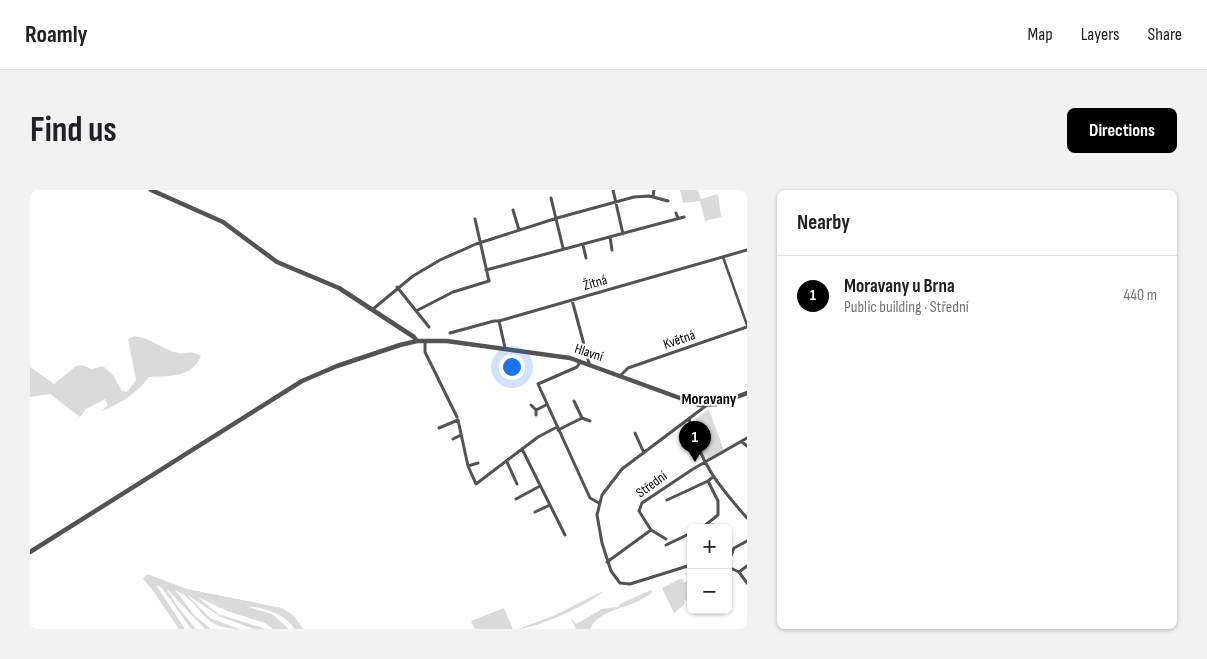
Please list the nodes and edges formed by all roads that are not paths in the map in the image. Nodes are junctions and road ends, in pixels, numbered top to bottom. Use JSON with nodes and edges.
{"nodes":[{"id":1,"x":151,"y":190,"type":"edge"},
{"id":2,"x":613,"y":190,"type":"edge"},
{"id":3,"x":654,"y":190,"type":"edge"},
{"id":4,"x":653,"y":197,"type":"junction"},
{"id":5,"x":551,"y":198,"type":"dead end"},
{"id":6,"x":668,"y":201,"type":"dead end"},
{"id":7,"x":616,"y":202,"type":"junction"},
{"id":8,"x":513,"y":210,"type":"dead end"},
{"id":9,"x":676,"y":213,"type":"dead end"},
{"id":10,"x":684,"y":217,"type":"dead end"},
{"id":11,"x":556,"y":218,"type":"junction"},
{"id":12,"x":678,"y":218,"type":"junction"},
{"id":13,"x":475,"y":219,"type":"dead end"},
{"id":14,"x":519,"y":230,"type":"junction"},
{"id":15,"x":623,"y":234,"type":"junction"},
{"id":16,"x":610,"y":237,"type":"junction"},
{"id":17,"x":481,"y":243,"type":"junction"},
{"id":18,"x":583,"y":245,"type":"junction"},
{"id":19,"x":563,"y":248,"type":"junction"},
{"id":20,"x":612,"y":250,"type":"dead end"},
{"id":21,"x":747,"y":250,"type":"edge"},
{"id":22,"x":724,"y":257,"type":"junction"},
{"id":23,"x":586,"y":258,"type":"dead end"},
{"id":24,"x":486,"y":270,"type":"junction"},
{"id":25,"x":397,"y":287,"type":"junction"},
{"id":26,"x":572,"y":300,"type":"junction"},
{"id":27,"x":373,"y":309,"type":"junction"},
{"id":28,"x":416,"y":311,"type":"junction"},
{"id":29,"x":499,"y":321,"type":"junction"},
{"id":30,"x":747,"y":326,"type":"edge"},
{"id":31,"x":429,"y":327,"type":"dead end"},
{"id":32,"x":450,"y":333,"type":"dead end"},
{"id":33,"x":416,"y":341,"type":"junction"},
{"id":34,"x":425,"y":341,"type":"junction"},
{"id":35,"x":506,"y":348,"type":"junction"},
{"id":36,"x":581,"y":361,"type":"junction"},
{"id":37,"x":589,"y":364,"type":"junction"},
{"id":38,"x":621,"y":375,"type":"junction"},
{"id":39,"x":747,"y":393,"type":"edge"},
{"id":40,"x":574,"y":401,"type":"dead end"},
{"id":41,"x":546,"y":405,"type":"junction"},
{"id":42,"x":531,"y":406,"type":"dead end"},
{"id":43,"x":707,"y":406,"type":"junction"},
{"id":44,"x":536,"y":410,"type":"junction"},
{"id":45,"x":536,"y":415,"type":"dead end"},
{"id":46,"x":457,"y":417,"type":"dead end"},
{"id":47,"x":582,"y":418,"type":"junction"},
{"id":48,"x":690,"y":420,"type":"junction"},
{"id":49,"x":590,"y":421,"type":"dead end"},
{"id":50,"x":439,"y":428,"type":"dead end"},
{"id":51,"x":557,"y":428,"type":"junction"},
{"id":52,"x":635,"y":433,"type":"dead end"},
{"id":53,"x":462,"y":435,"type":"junction"},
{"id":54,"x":747,"y":438,"type":"edge"},
{"id":55,"x":453,"y":439,"type":"dead end"},
{"id":56,"x":742,"y":442,"type":"junction"},
{"id":57,"x":747,"y":446,"type":"edge"},
{"id":58,"x":522,"y":449,"type":"junction"},
{"id":59,"x":644,"y":453,"type":"junction"},
{"id":60,"x":507,"y":462,"type":"junction"},
{"id":61,"x":478,"y":463,"type":"dead end"},
{"id":62,"x":706,"y":463,"type":"junction"},
{"id":63,"x":468,"y":466,"type":"junction"},
{"id":64,"x":713,"y":477,"type":"junction"},
{"id":65,"x":708,"y":482,"type":"junction"},
{"id":66,"x":517,"y":484,"type":"dead end"},
{"id":67,"x":540,"y":486,"type":"junction"},
{"id":68,"x":516,"y":499,"type":"dead end"},
{"id":69,"x":667,"y":500,"type":"dead end"},
{"id":70,"x":599,"y":504,"type":"junction"},
{"id":71,"x":550,"y":505,"type":"junction"},
{"id":72,"x":535,"y":512,"type":"dead end"},
{"id":73,"x":747,"y":518,"type":"edge"},
{"id":74,"x":708,"y":524,"type":"edge"},
{"id":75,"x":651,"y":530,"type":"junction"},
{"id":76,"x":687,"y":535,"type":"edge"},
{"id":77,"x":565,"y":536,"type":"dead end"},
{"id":78,"x":666,"y":539,"type":"dead end"},
{"id":79,"x":747,"y":541,"type":"edge"},
{"id":80,"x":666,"y":545,"type":"dead end"},
{"id":81,"x":732,"y":550,"type":"edge"},
{"id":82,"x":30,"y":552,"type":"edge"},
{"id":83,"x":607,"y":562,"type":"junction"},
{"id":84,"x":687,"y":566,"type":"edge"},
{"id":85,"x":747,"y":566,"type":"edge"},
{"id":86,"x":732,"y":569,"type":"edge"},
{"id":87,"x":739,"y":572,"type":"junction"},
{"id":88,"x":747,"y":583,"type":"edge"}],
"edges":[{"from":1,"to":27,"type":"street"},
{"from":2,"to":7,"type":"street"},
{"from":3,"to":4,"type":"street"},
{"from":4,"to":6,"type":"street"},
{"from":4,"to":7,"type":"street"},
{"from":5,"to":11,"type":"street"},
{"from":7,"to":11,"type":"street"},
{"from":7,"to":15,"type":"street"},
{"from":8,"to":14,"type":"street"},
{"from":9,"to":12,"type":"street"},
{"from":10,"to":12,"type":"street"},
{"from":11,"to":14,"type":"street"},
{"from":11,"to":19,"type":"street"},
{"from":12,"to":15,"type":"street"},
{"from":13,"to":17,"type":"street"},
{"from":14,"to":17,"type":"street"},
{"from":15,"to":16,"type":"street"},
{"from":16,"to":18,"type":"street"},
{"from":16,"to":20,"type":"street"},
{"from":17,"to":24,"type":"street"},
{"from":17,"to":25,"type":"street"},
{"from":18,"to":19,"type":"street"},
{"from":18,"to":23,"type":"street"},
{"from":19,"to":24,"type":"street"},
{"from":21,"to":22,"type":"street","name":"Žitná"},
{"from":22,"to":26,"type":"street","name":"Žitná"},
{"from":22,"to":30,"type":"street"},
{"from":24,"to":28,"type":"street"},
{"from":25,"to":27,"type":"street"},
{"from":25,"to":28,"type":"street"},
{"from":26,"to":29,"type":"street","name":"Žitná"},
{"from":26,"to":37,"type":"street"},
{"from":27,"to":33,"type":"street"},
{"from":28,"to":31,"type":"street"},
{"from":29,"to":32,"type":"street","name":"Žitná"},
{"from":29,"to":35,"type":"street"},
{"from":30,"to":38,"type":"street","name":"Květná"},
{"from":33,"to":34,"type":"street","name":"Hlavní"},
{"from":33,"to":82,"type":"street","name":"Hlavní"},
{"from":34,"to":35,"type":"street","name":"Hlavní"},
{"from":34,"to":46,"type":"street"},
{"from":35,"to":36,"type":"street","name":"Hlavní"},
{"from":36,"to":37,"type":"street","name":"Hlavní"},
{"from":36,"to":41,"type":"street"},
{"from":37,"to":38,"type":"street","name":"Hlavní"},
{"from":38,"to":43,"type":"street","name":"Hlavní"},
{"from":39,"to":43,"type":"street"},
{"from":40,"to":47,"type":"street"},
{"from":41,"to":44,"type":"street"},
{"from":41,"to":51,"type":"street"},
{"from":42,"to":44,"type":"street"},
{"from":43,"to":48,"type":"street"},
{"from":44,"to":45,"type":"street"},
{"from":47,"to":49,"type":"street"},
{"from":47,"to":51,"type":"street"},
{"from":48,"to":59,"type":"street"},
{"from":48,"to":62,"type":"street"},
{"from":50,"to":53,"type":"street"},
{"from":51,"to":58,"type":"street"},
{"from":51,"to":70,"type":"street"},
{"from":52,"to":59,"type":"street"},
{"from":53,"to":55,"type":"street"},
{"from":53,"to":63,"type":"street"},
{"from":54,"to":56,"type":"street","name":"Střední"},
{"from":56,"to":57,"type":"street"},
{"from":56,"to":62,"type":"street","name":"Střední"},
{"from":58,"to":60,"type":"street"},
{"from":58,"to":67,"type":"street"},
{"from":59,"to":70,"type":"street"},
{"from":60,"to":63,"type":"street"},
{"from":60,"to":66,"type":"street"},
{"from":61,"to":63,"type":"street"},
{"from":62,"to":64,"type":"street"},
{"from":62,"to":75,"type":"street","name":"Střední"},
{"from":64,"to":65,"type":"street"},
{"from":64,"to":73,"type":"street"},
{"from":65,"to":69,"type":"street","name":"Střední"},
{"from":65,"to":74,"type":"street"},
{"from":67,"to":68,"type":"street"},
{"from":67,"to":71,"type":"street"},
{"from":70,"to":83,"type":"street"},
{"from":71,"to":72,"type":"street"},
{"from":71,"to":77,"type":"street"},
{"from":75,"to":78,"type":"street"},
{"from":75,"to":83,"type":"street"},
{"from":76,"to":80,"type":"street"},
{"from":79,"to":81,"type":"street"},
{"from":83,"to":84,"type":"street"},
{"from":85,"to":87,"type":"street"},
{"from":86,"to":87,"type":"street"},
{"from":87,"to":88,"type":"street"}]}
